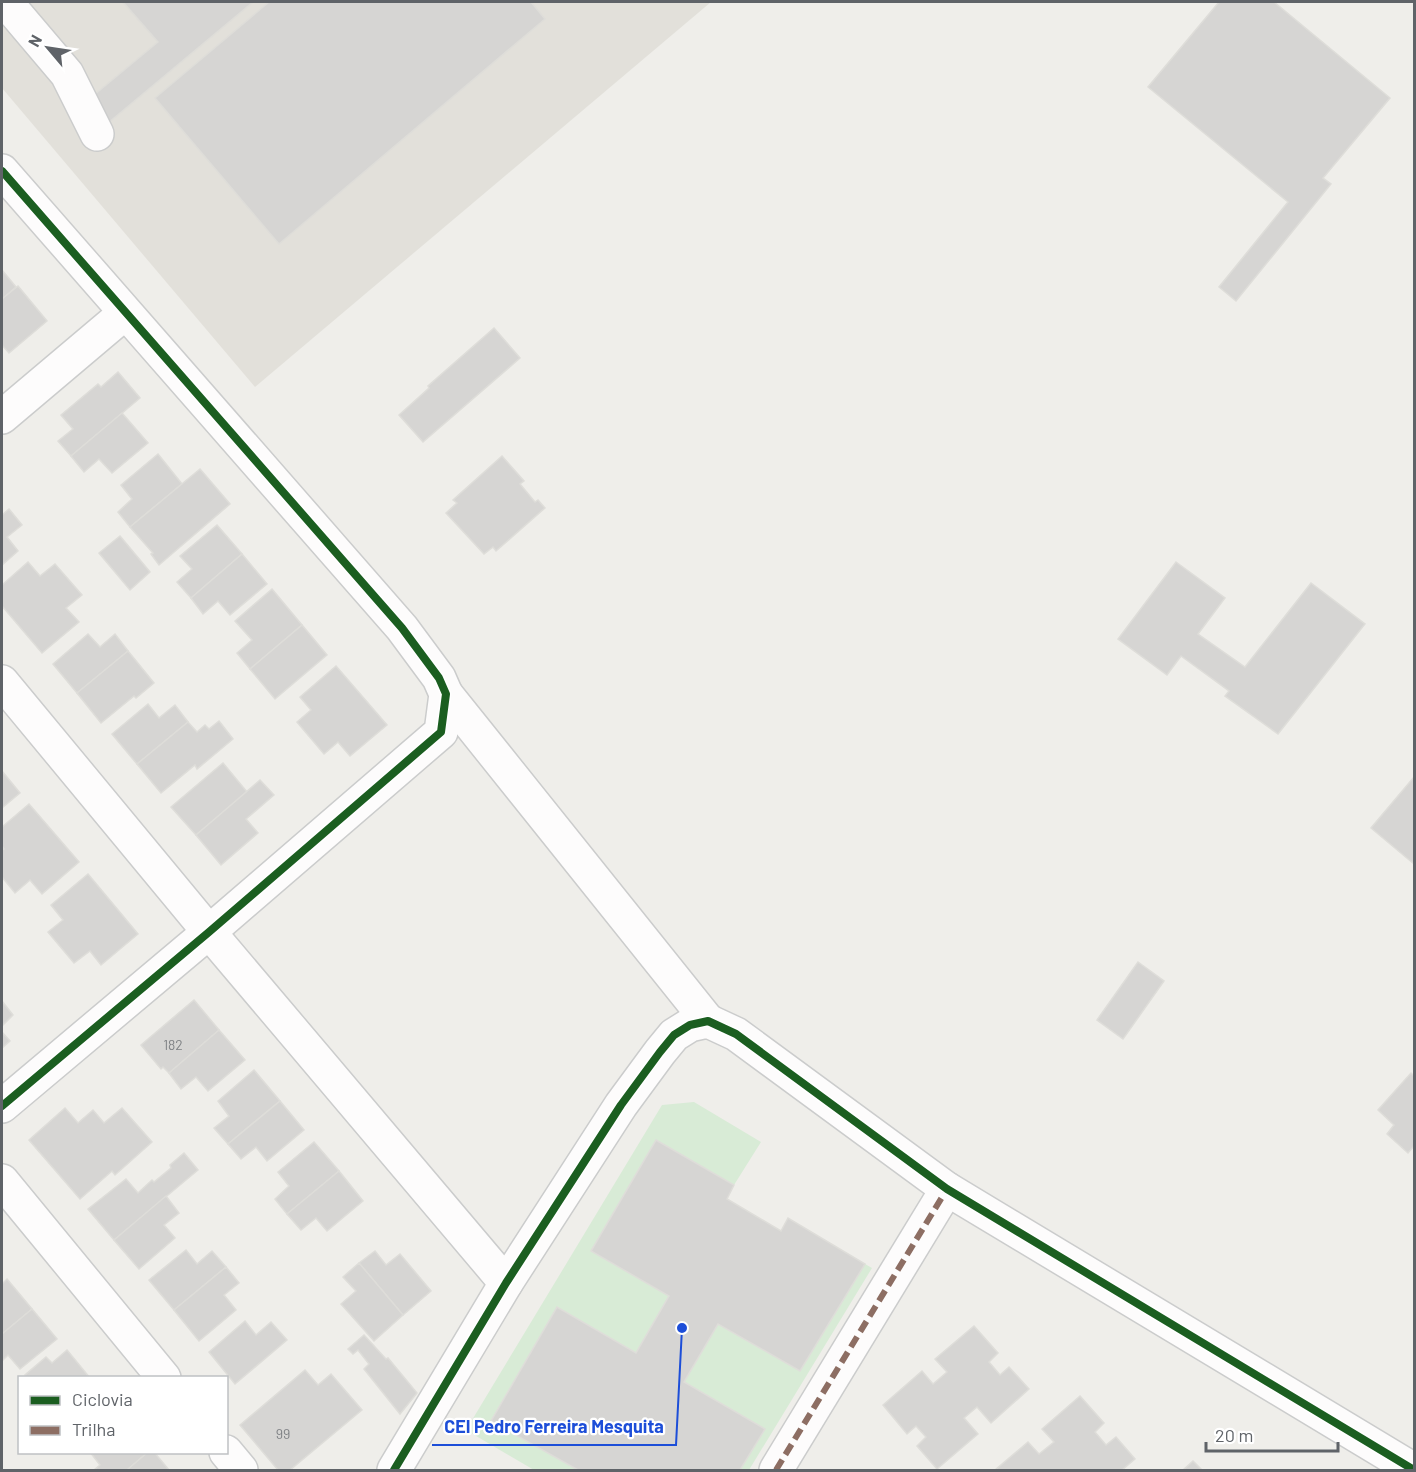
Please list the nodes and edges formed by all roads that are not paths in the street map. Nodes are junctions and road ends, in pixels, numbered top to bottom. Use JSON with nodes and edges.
{"nodes":[{"id":1,"x":6,"y":2,"type":"edge"},
{"id":2,"x":96,"y":134,"type":"dead end"},
{"id":3,"x":2,"y":171,"type":"edge"},
{"id":4,"x":125,"y":313,"type":"junction"},
{"id":5,"x":2,"y":417,"type":"edge"},
{"id":6,"x":2,"y":682,"type":"edge"},
{"id":7,"x":446,"y":694,"type":"junction"},
{"id":8,"x":209,"y":932,"type":"junction"},
{"id":9,"x":708,"y":1021,"type":"junction"},
{"id":10,"x":2,"y":1106,"type":"edge"},
{"id":11,"x":2,"y":1181,"type":"edge"},
{"id":12,"x":947,"y":1189,"type":"junction"},
{"id":13,"x":506,"y":1283,"type":"junction"},
{"id":14,"x":163,"y":1376,"type":"edge"},
{"id":15,"x":228,"y":1454,"type":"edge"},
{"id":16,"x":1410,"y":1461,"type":"edge"},
{"id":17,"x":241,"y":1470,"type":"edge"},
{"id":18,"x":394,"y":1470,"type":"edge"},
{"id":19,"x":776,"y":1470,"type":"edge"}],
"edges":[{"from":1,"to":2,"type":"street"},
{"from":3,"to":4,"type":"street"},
{"from":4,"to":5,"type":"street"},
{"from":4,"to":7,"type":"street"},
{"from":6,"to":8,"type":"street"},
{"from":7,"to":8,"type":"street"},
{"from":7,"to":9,"type":"street"},
{"from":8,"to":10,"type":"street"},
{"from":8,"to":13,"type":"street"},
{"from":9,"to":12,"type":"street"},
{"from":9,"to":13,"type":"street"},
{"from":11,"to":14,"type":"street"},
{"from":12,"to":16,"type":"street"},
{"from":12,"to":19,"type":"street"},
{"from":13,"to":18,"type":"street"},
{"from":15,"to":17,"type":"street"}]}
